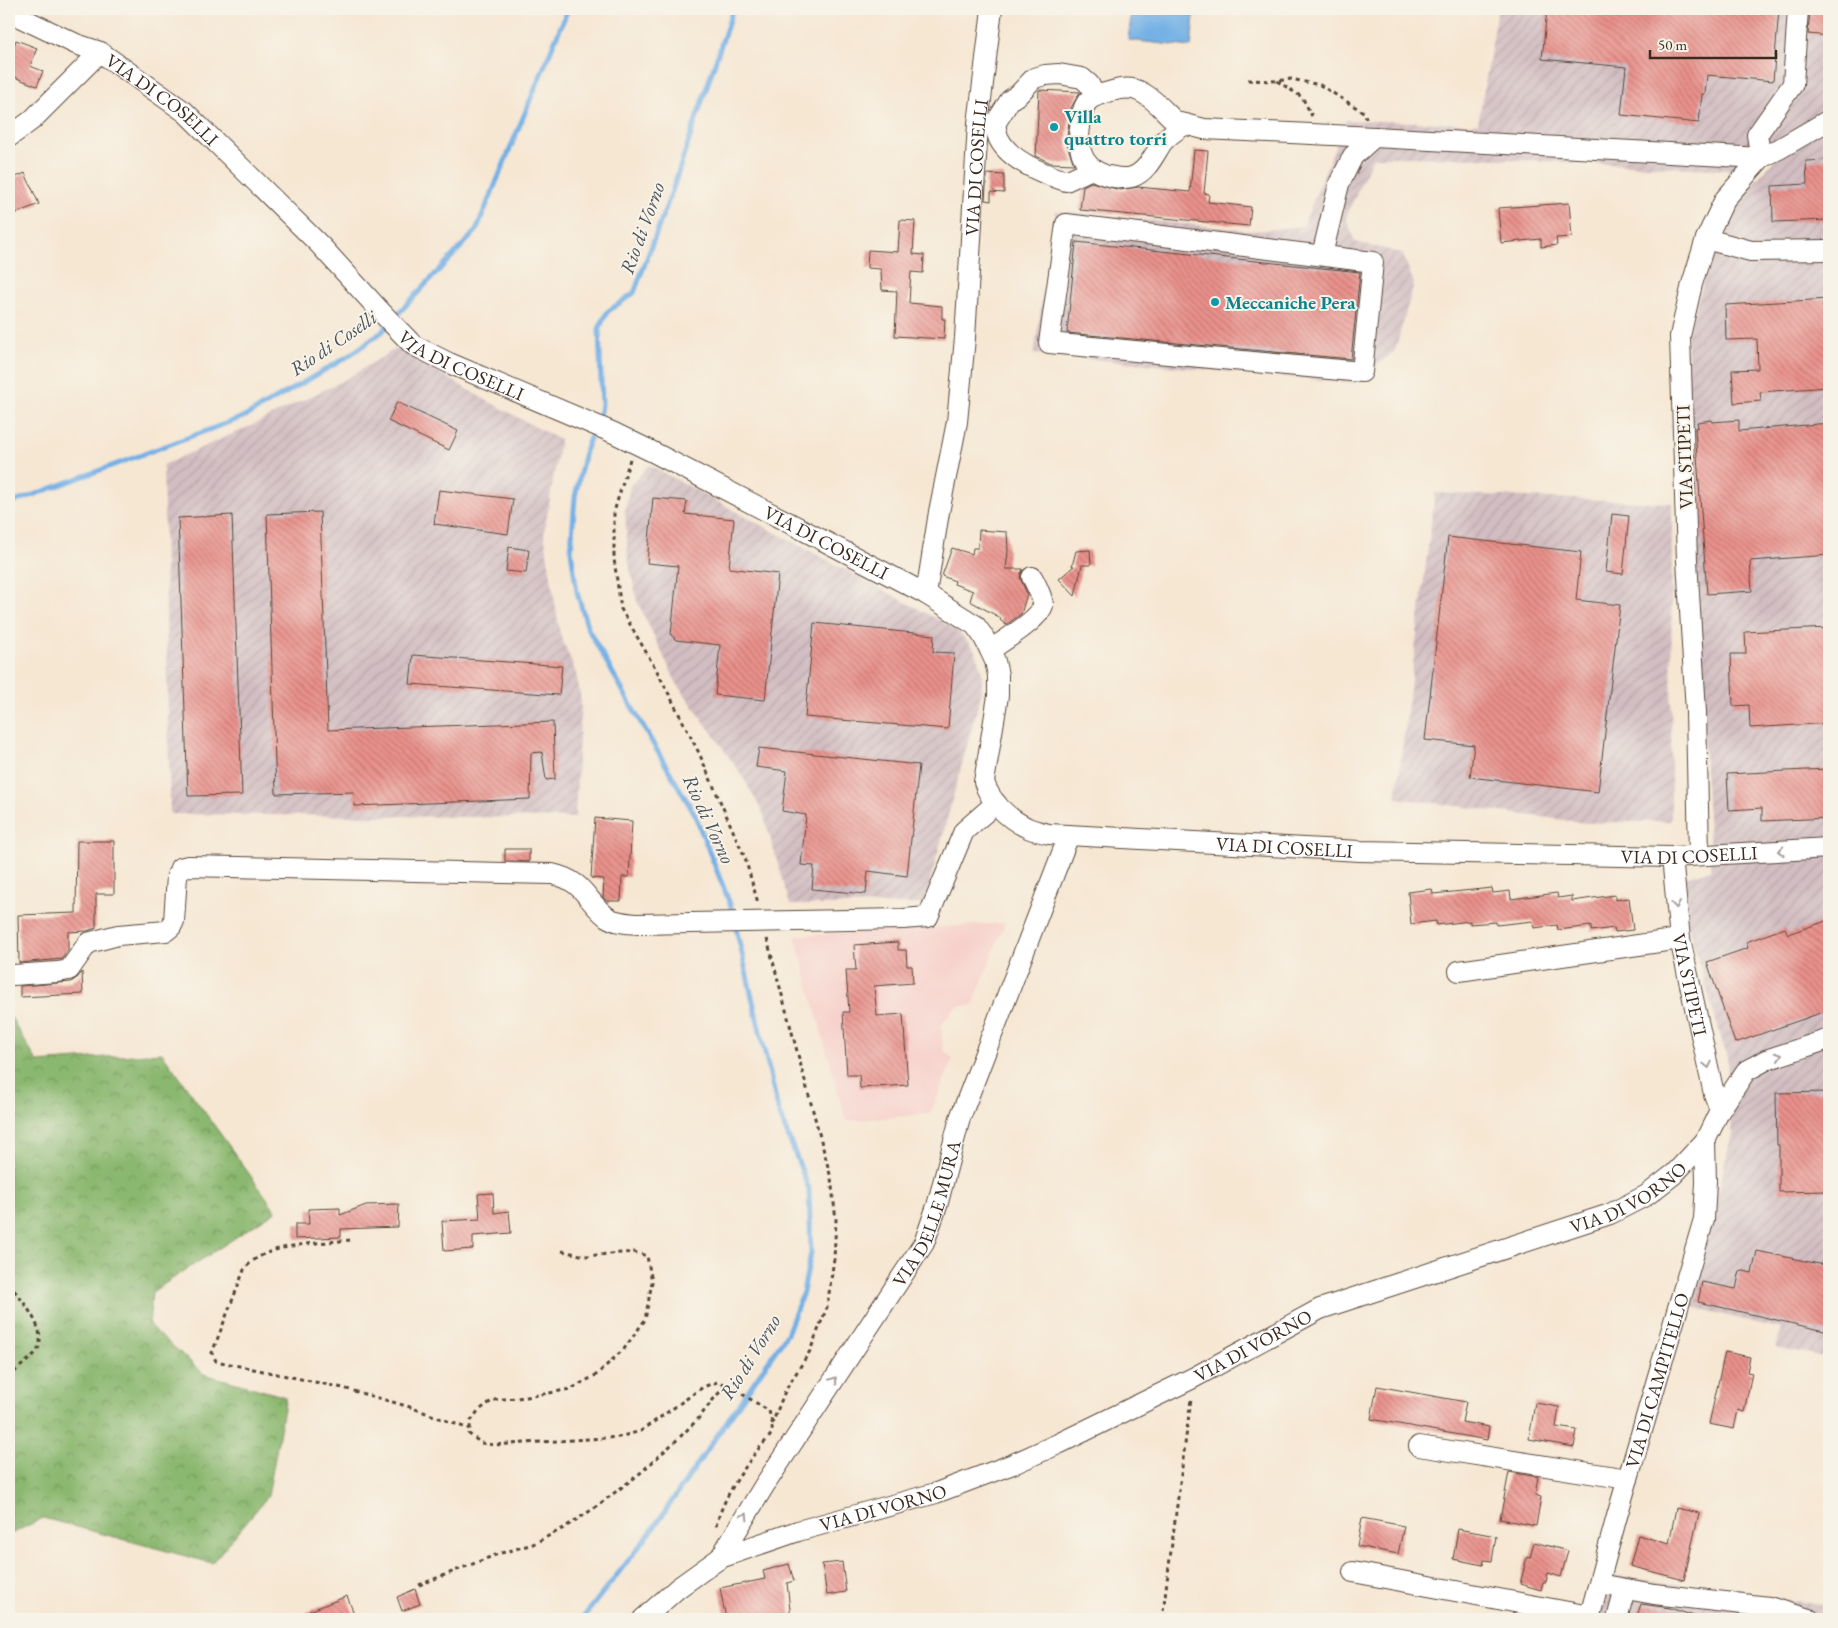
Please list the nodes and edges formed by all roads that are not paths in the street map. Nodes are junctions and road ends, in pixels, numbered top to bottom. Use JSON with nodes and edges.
{"nodes":[{"id":1,"x":992,"y":9,"type":"edge"},
{"id":2,"x":1798,"y":9,"type":"edge"},
{"id":3,"x":9,"y":12,"type":"edge"},
{"id":4,"x":100,"y":52,"type":"junction"},
{"id":5,"x":1095,"y":96,"type":"junction"},
{"id":6,"x":1829,"y":120,"type":"edge"},
{"id":7,"x":986,"y":124,"type":"junction"},
{"id":8,"x":1186,"y":124,"type":"junction"},
{"id":9,"x":9,"y":137,"type":"edge"},
{"id":10,"x":1373,"y":137,"type":"junction"},
{"id":11,"x":1761,"y":158,"type":"junction"},
{"id":12,"x":1092,"y":169,"type":"junction"},
{"id":13,"x":1706,"y":239,"type":"junction"},
{"id":14,"x":1829,"y":250,"type":"edge"},
{"id":15,"x":1322,"y":255,"type":"junction"},
{"id":16,"x":1032,"y":578,"type":"dead end"},
{"id":17,"x":926,"y":594,"type":"junction"},
{"id":18,"x":990,"y":650,"type":"junction"},
{"id":19,"x":996,"y":804,"type":"junction"},
{"id":20,"x":1068,"y":835,"type":"junction"},
{"id":21,"x":1829,"y":848,"type":"edge"},
{"id":22,"x":1699,"y":855,"type":"junction"},
{"id":23,"x":1672,"y":857,"type":"junction"},
{"id":24,"x":1680,"y":939,"type":"junction"},
{"id":25,"x":1459,"y":971,"type":"dead end"},
{"id":26,"x":13,"y":975,"type":"dead end"},
{"id":27,"x":1829,"y":1039,"type":"edge"},
{"id":28,"x":1720,"y":1110,"type":"junction"},
{"id":29,"x":1705,"y":1141,"type":"junction"},
{"id":30,"x":1419,"y":1446,"type":"dead end"},
{"id":31,"x":1628,"y":1478,"type":"junction"},
{"id":32,"x":720,"y":1558,"type":"junction"},
{"id":33,"x":1353,"y":1572,"type":"dead end"},
{"id":34,"x":1599,"y":1584,"type":"junction"},
{"id":35,"x":1625,"y":1589,"type":"junction"},
{"id":36,"x":1590,"y":1618,"type":"edge"},
{"id":37,"x":643,"y":1619,"type":"edge"},
{"id":38,"x":1617,"y":1619,"type":"edge"},
{"id":39,"x":1809,"y":1619,"type":"edge"}],
"edges":[{"from":1,"to":7,"type":"street","name":"VIA DI COSELLI"},
{"from":2,"to":11,"type":"street"},
{"from":3,"to":4,"type":"street"},
{"from":4,"to":9,"type":"street","name":"VIA DI COSELLI"},
{"from":4,"to":17,"type":"street","name":"VIA DI COSELLI"},
{"from":5,"to":7,"type":"street"},
{"from":5,"to":8,"type":"street"},
{"from":5,"to":12,"type":"street"},
{"from":6,"to":11,"type":"street","name":"VIA STIPETI"},
{"from":7,"to":12,"type":"street"},
{"from":7,"to":17,"type":"street","name":"VIA DI COSELLI"},
{"from":8,"to":10,"type":"street"},
{"from":8,"to":12,"type":"street"},
{"from":10,"to":11,"type":"street"},
{"from":10,"to":15,"type":"street"},
{"from":11,"to":13,"type":"street","name":"VIA STIPETI"},
{"from":13,"to":14,"type":"street"},
{"from":13,"to":22,"type":"street","name":"VIA STIPETI"},
{"from":15,"to":15,"type":"street"},
{"from":16,"to":18,"type":"street"},
{"from":17,"to":18,"type":"street","name":"VIA DI COSELLI"},
{"from":18,"to":19,"type":"street","name":"VIA DI COSELLI"},
{"from":19,"to":20,"type":"street","name":"VIA DI COSELLI"},
{"from":19,"to":26,"type":"street"},
{"from":20,"to":23,"type":"street","name":"VIA DI COSELLI"},
{"from":32,"to":20,"type":"street","name":"VIA DELLE MURA","one_way":true},
{"from":21,"to":22,"type":"street","name":"VIA DI COSELLI","one_way":true},
{"from":22,"to":23,"type":"street","name":"VIA DI COSELLI"},
{"from":23,"to":24,"type":"street","name":"VIA STIPETI","one_way":true},
{"from":24,"to":25,"type":"street"},
{"from":24,"to":28,"type":"street","name":"VIA STIPETI","one_way":true},
{"from":28,"to":27,"type":"street","name":"VIA DI VORNO","one_way":true},
{"from":28,"to":29,"type":"street","name":"VIA DI VORNO"},
{"from":29,"to":31,"type":"street","name":"VIA DI CAMPITELLO"},
{"from":29,"to":32,"type":"street","name":"VIA DI VORNO"},
{"from":30,"to":31,"type":"street"},
{"from":31,"to":34,"type":"street","name":"VIA DI CAMPITELLO"},
{"from":32,"to":37,"type":"street","name":"VIA DI VORNO"},
{"from":33,"to":36,"type":"street"},
{"from":34,"to":35,"type":"street"},
{"from":34,"to":36,"type":"street","name":"VIA DI CAMPITELLO"},
{"from":35,"to":38,"type":"street"},
{"from":35,"to":39,"type":"street"}]}
